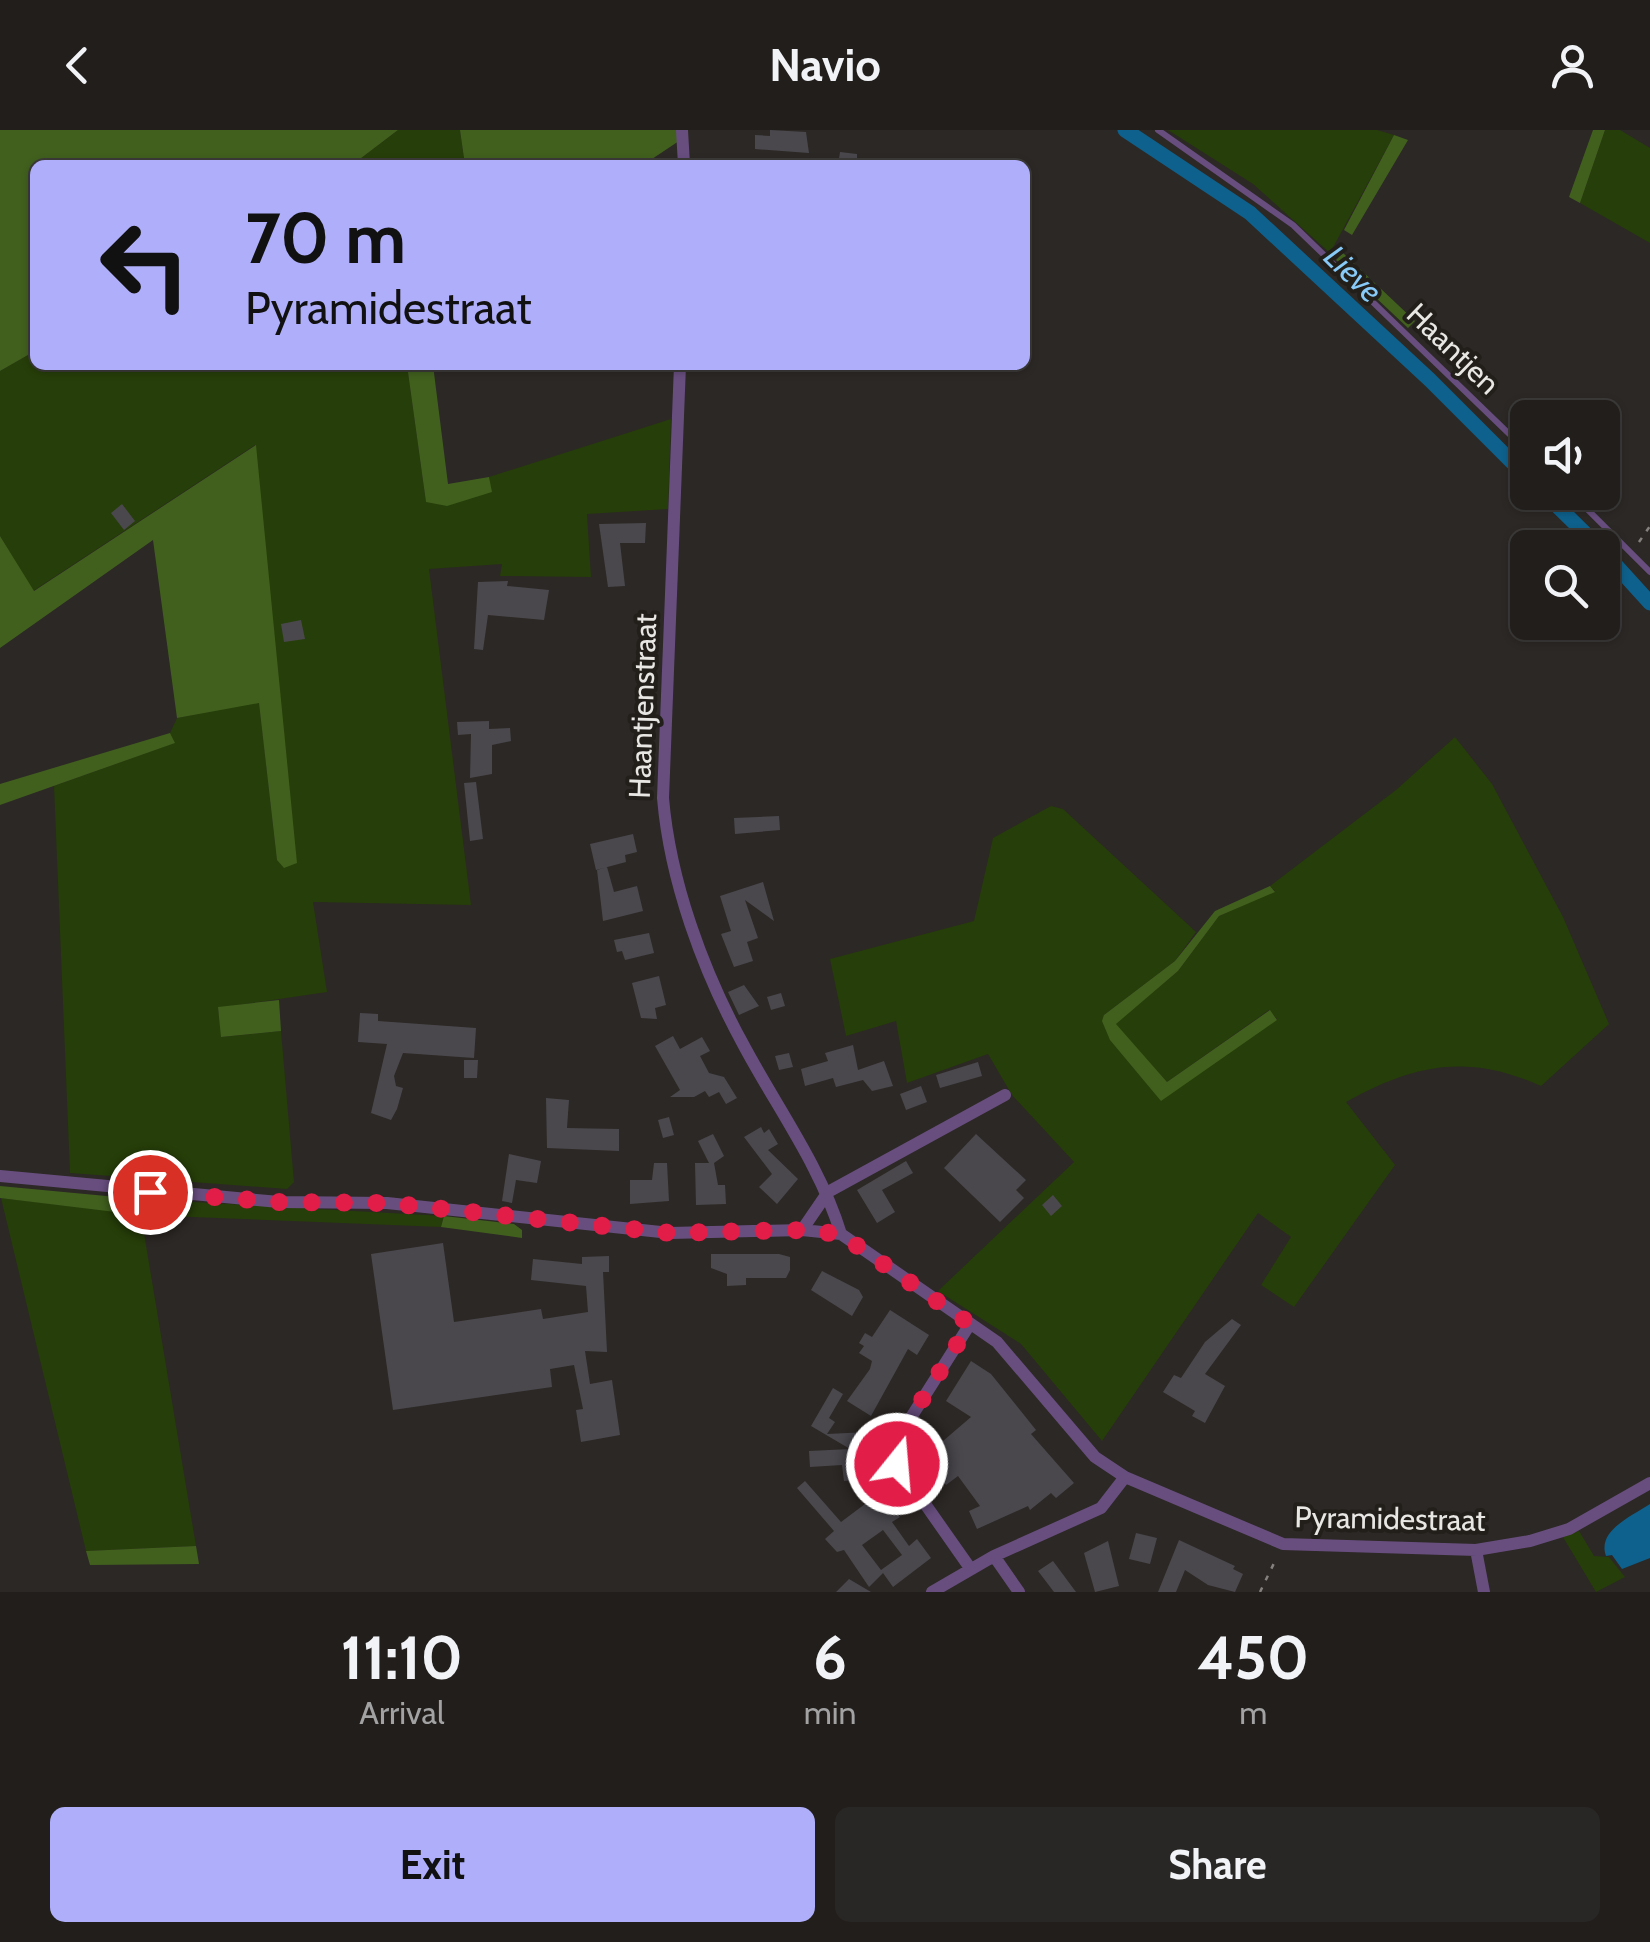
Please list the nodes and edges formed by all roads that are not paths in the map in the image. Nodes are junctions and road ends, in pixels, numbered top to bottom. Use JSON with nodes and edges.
{"nodes":[{"id":1,"x":682,"y":130,"type":"edge"},
{"id":2,"x":1158,"y":130,"type":"edge"},
{"id":3,"x":684,"y":160,"type":"edge"},
{"id":4,"x":680,"y":370,"type":"edge"},
{"id":5,"x":1510,"y":435,"type":"edge"},
{"id":6,"x":1589,"y":510,"type":"edge"},
{"id":7,"x":1650,"y":572,"type":"edge"},
{"id":8,"x":1005,"y":1095,"type":"dead end"},
{"id":9,"x":0,"y":1176,"type":"edge"},
{"id":10,"x":828,"y":1192,"type":"junction"},
{"id":11,"x":802,"y":1230,"type":"junction"},
{"id":12,"x":840,"y":1234,"type":"junction"},
{"id":13,"x":970,"y":1324,"type":"junction"},
{"id":14,"x":1125,"y":1477,"type":"junction"},
{"id":15,"x":1650,"y":1483,"type":"edge"},
{"id":16,"x":1476,"y":1550,"type":"junction"},
{"id":17,"x":994,"y":1556,"type":"junction"},
{"id":18,"x":970,"y":1568,"type":"junction"},
{"id":19,"x":932,"y":1592,"type":"edge"},
{"id":20,"x":1019,"y":1592,"type":"edge"},
{"id":21,"x":1484,"y":1592,"type":"edge"}],
"edges":[{"from":1,"to":3,"type":"street"},
{"from":2,"to":5,"type":"lane","name":"Haantjen"},
{"from":4,"to":10,"type":"street","name":"Haantjenstraat"},
{"from":6,"to":7,"type":"lane"},
{"from":8,"to":10,"type":"street"},
{"from":9,"to":11,"type":"street","name":"Pyramidestraat"},
{"from":10,"to":11,"type":"street"},
{"from":10,"to":12,"type":"street","name":"Haantjenstraat"},
{"from":11,"to":12,"type":"street","name":"Pyramidestraat"},
{"from":12,"to":13,"type":"street","name":"Pyramidestraat"},
{"from":13,"to":14,"type":"street","name":"Pyramidestraat"},
{"from":13,"to":18,"type":"street"},
{"from":14,"to":16,"type":"street","name":"Pyramidestraat"},
{"from":14,"to":17,"type":"street"},
{"from":15,"to":16,"type":"street","name":"Pyramidestraat"},
{"from":16,"to":21,"type":"street"},
{"from":17,"to":18,"type":"street"},
{"from":17,"to":20,"type":"street"},
{"from":18,"to":19,"type":"street"}]}
